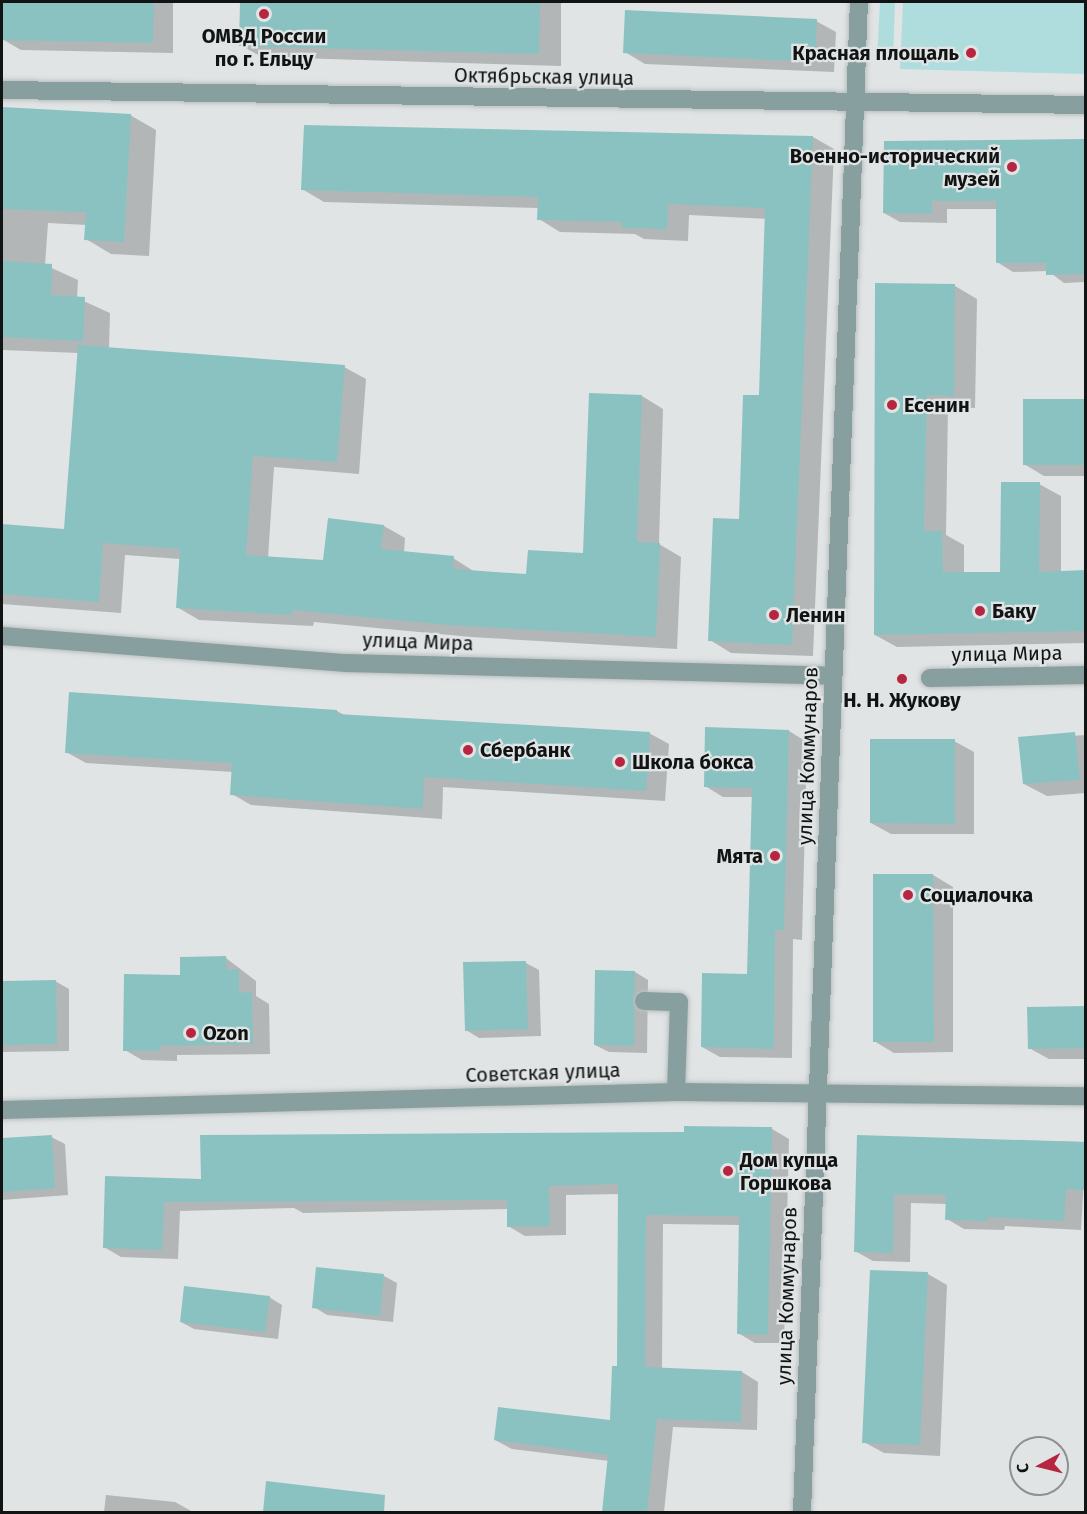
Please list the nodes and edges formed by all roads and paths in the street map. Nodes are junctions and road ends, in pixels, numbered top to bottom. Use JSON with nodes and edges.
{"nodes":[{"id":1,"x":859,"y":2,"type":"edge"},
{"id":2,"x":2,"y":90,"type":"edge"},
{"id":3,"x":855,"y":105,"type":"junction"},
{"id":4,"x":1086,"y":105,"type":"edge"},
{"id":5,"x":2,"y":636,"type":"edge"},
{"id":6,"x":1086,"y":675,"type":"edge"},
{"id":7,"x":833,"y":676,"type":"junction"},
{"id":8,"x":930,"y":678,"type":"dead end"},
{"id":9,"x":644,"y":1001,"type":"dead end"},
{"id":10,"x":676,"y":1092,"type":"junction"},
{"id":11,"x":818,"y":1092,"type":"junction"},
{"id":12,"x":1086,"y":1096,"type":"edge"},
{"id":13,"x":2,"y":1110,"type":"edge"},
{"id":14,"x":802,"y":1512,"type":"edge"}],
"edges":[{"from":1,"to":3,"type":"street","name":"улица Коммунаров"},
{"from":2,"to":3,"type":"street","name":"Октябрьская улица"},
{"from":3,"to":4,"type":"street","name":"Октябрьская улица"},
{"from":3,"to":7,"type":"street","name":"улица Коммунаров"},
{"from":5,"to":7,"type":"street","name":"улица Мира"},
{"from":6,"to":8,"type":"street","name":"улица Мира"},
{"from":7,"to":11,"type":"street","name":"улица Коммунаров"},
{"from":9,"to":10,"type":"street"},
{"from":10,"to":11,"type":"street","name":"Советская улица"},
{"from":10,"to":13,"type":"street","name":"Советская улица"},
{"from":11,"to":12,"type":"street","name":"Советская улица"},
{"from":11,"to":14,"type":"street","name":"улица Коммунаров"}]}
